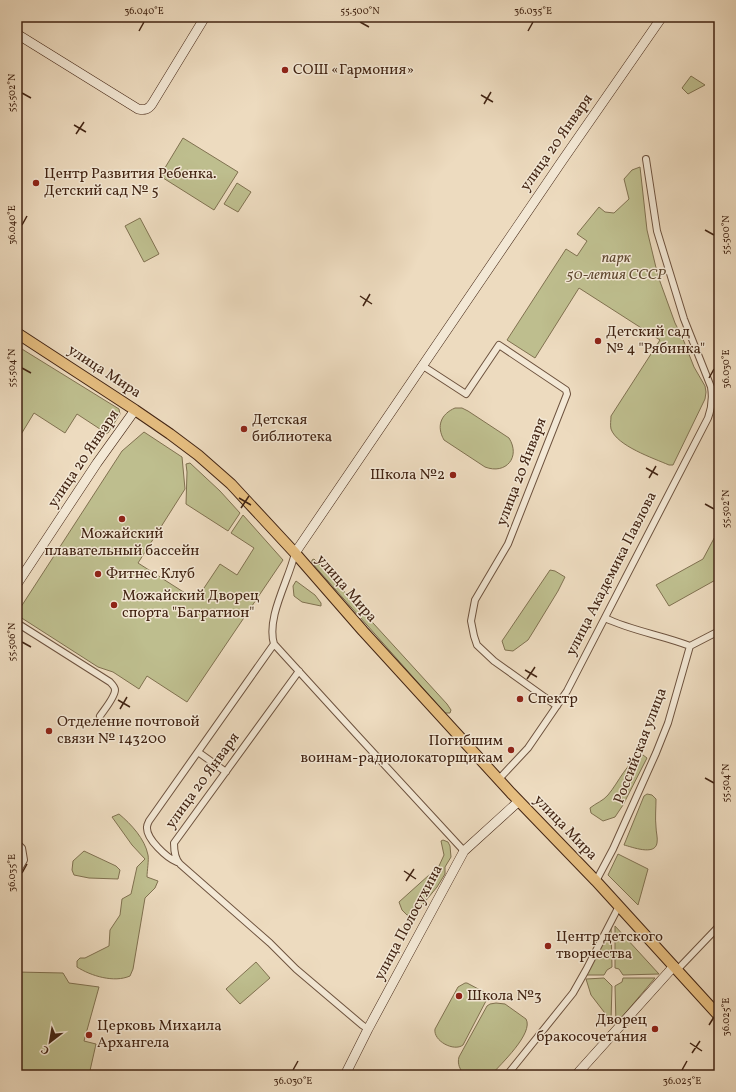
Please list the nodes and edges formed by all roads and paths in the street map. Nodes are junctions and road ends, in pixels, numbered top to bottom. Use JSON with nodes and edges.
{"nodes":[{"id":1,"x":204,"y":17,"type":"edge"},
{"id":2,"x":662,"y":17,"type":"edge"},
{"id":3,"x":17,"y":34,"type":"edge"},
{"id":4,"x":646,"y":159,"type":"dead end"},
{"id":5,"x":17,"y":333,"type":"edge"},
{"id":6,"x":423,"y":366,"type":"junction"},
{"id":7,"x":135,"y":410,"type":"junction"},
{"id":8,"x":295,"y":553,"type":"junction"},
{"id":9,"x":17,"y":584,"type":"edge"},
{"id":10,"x":605,"y":618,"type":"junction"},
{"id":11,"x":17,"y":623,"type":"edge"},
{"id":12,"x":719,"y":631,"type":"edge"},
{"id":13,"x":274,"y":644,"type":"junction"},
{"id":14,"x":690,"y":646,"type":"junction"},
{"id":15,"x":299,"y":671,"type":"junction"},
{"id":16,"x":557,"y":706,"type":"junction"},
{"id":17,"x":100,"y":716,"type":"dead end"},
{"id":18,"x":198,"y":752,"type":"junction"},
{"id":19,"x":226,"y":772,"type":"junction"},
{"id":20,"x":499,"y":779,"type":"junction"},
{"id":21,"x":519,"y":801,"type":"junction"},
{"id":22,"x":17,"y":843,"type":"edge"},
{"id":23,"x":464,"y":851,"type":"junction"},
{"id":24,"x":177,"y":862,"type":"junction"},
{"id":25,"x":17,"y":872,"type":"edge"},
{"id":26,"x":596,"y":881,"type":"junction"},
{"id":27,"x":619,"y":906,"type":"junction"},
{"id":28,"x":719,"y":926,"type":"edge"},
{"id":29,"x":675,"y":968,"type":"junction"},
{"id":30,"x":719,"y":1016,"type":"edge"},
{"id":31,"x":368,"y":1029,"type":"junction"},
{"id":32,"x":345,"y":1075,"type":"edge"},
{"id":33,"x":507,"y":1075,"type":"edge"},
{"id":34,"x":576,"y":1075,"type":"edge"}],
"edges":[{"from":1,"to":3,"type":"street"},
{"from":2,"to":6,"type":"street","name":"улица 20 Января"},
{"from":4,"to":10,"type":"street","name":"улица Академика Павлова"},
{"from":5,"to":7,"type":"main road","name":"улица Мира"},
{"from":6,"to":8,"type":"street","name":"улица 20 Января"},
{"from":6,"to":16,"type":"street","name":"улица 20 Января"},
{"from":7,"to":8,"type":"main road","name":"улица Мира"},
{"from":7,"to":9,"type":"street","name":"улица 20 Января"},
{"from":8,"to":13,"type":"street","name":"улица 20 Января"},
{"from":8,"to":20,"type":"main road","name":"улица Мира"},
{"from":10,"to":14,"type":"street"},
{"from":10,"to":16,"type":"street","name":"улица Академика Павлова"},
{"from":11,"to":17,"type":"street"},
{"from":12,"to":14,"type":"street"},
{"from":13,"to":15,"type":"street"},
{"from":13,"to":18,"type":"street"},
{"from":14,"to":26,"type":"street","name":"Российская улица"},
{"from":15,"to":19,"type":"street","name":"улица 20 Января"},
{"from":15,"to":23,"type":"street"},
{"from":16,"to":20,"type":"street","name":"улица Академика Павлова"},
{"from":18,"to":19,"type":"street"},
{"from":18,"to":24,"type":"street"},
{"from":19,"to":24,"type":"street","name":"улица 20 Января"},
{"from":20,"to":21,"type":"main road","name":"улица Мира"},
{"from":21,"to":23,"type":"street","name":"улица Полосухина"},
{"from":21,"to":26,"type":"main road","name":"улица Мира"},
{"from":22,"to":25,"type":"street"},
{"from":23,"to":31,"type":"street","name":"улица Полосухина"},
{"from":24,"to":31,"type":"street"},
{"from":26,"to":27,"type":"main road","name":"улица Мира"},
{"from":27,"to":29,"type":"main road","name":"улица Мира"},
{"from":27,"to":33,"type":"street"},
{"from":28,"to":29,"type":"street"},
{"from":29,"to":30,"type":"main road","name":"улица Мира"},
{"from":29,"to":34,"type":"street"},
{"from":31,"to":32,"type":"street","name":"улица Полосухина"}]}
